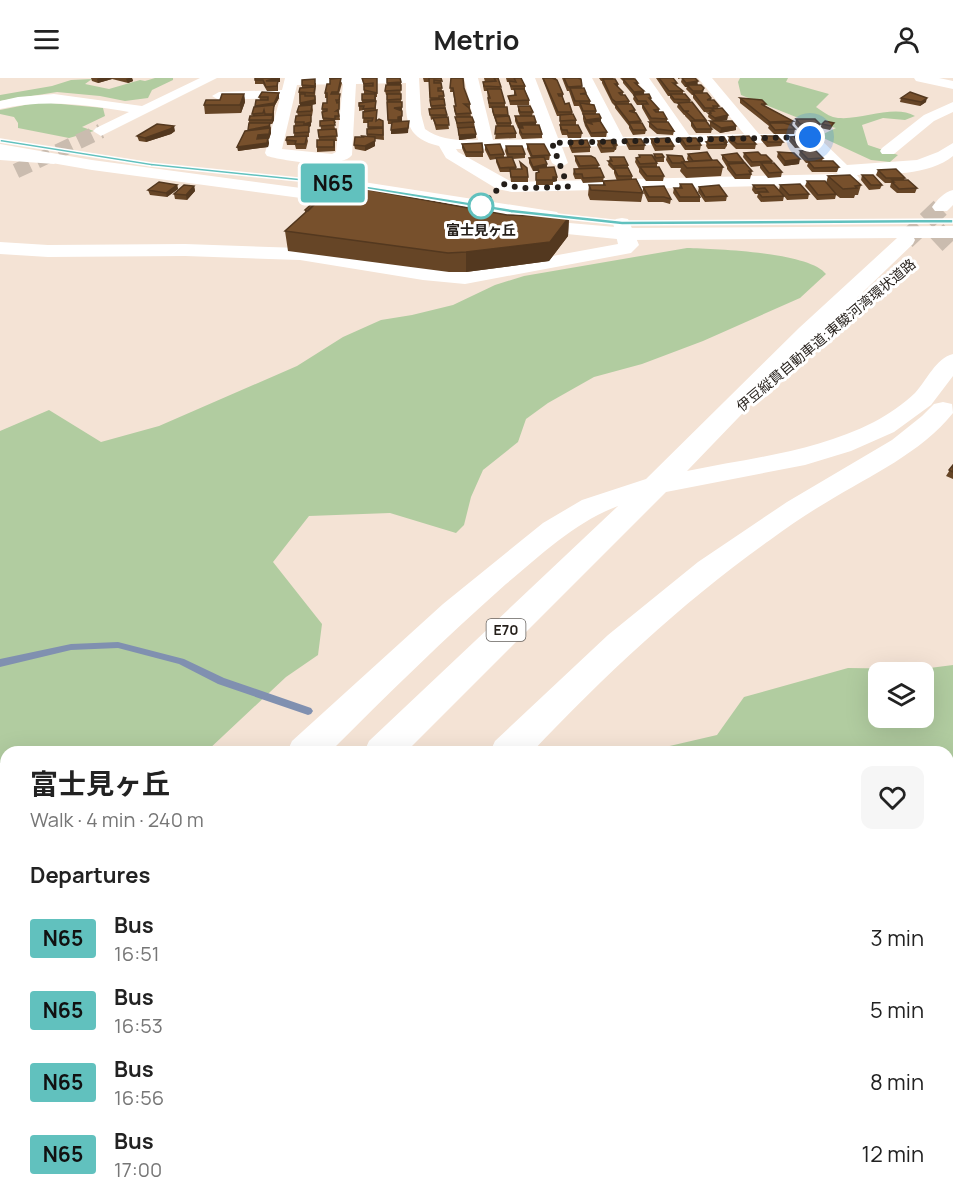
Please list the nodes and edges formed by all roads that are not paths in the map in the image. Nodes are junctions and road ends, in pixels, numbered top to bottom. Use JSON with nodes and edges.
{"nodes":[{"id":1,"x":210,"y":78,"type":"edge"},
{"id":2,"x":412,"y":78,"type":"edge"},
{"id":3,"x":471,"y":78,"type":"edge"},
{"id":4,"x":528,"y":78,"type":"edge"},
{"id":5,"x":585,"y":78,"type":"edge"},
{"id":6,"x":642,"y":78,"type":"edge"},
{"id":7,"x":705,"y":78,"type":"edge"},
{"id":8,"x":921,"y":78,"type":"edge"},
{"id":9,"x":350,"y":79,"type":"edge"},
{"id":10,"x":290,"y":84,"type":"edge"},
{"id":11,"x":953,"y":85,"type":"edge"},
{"id":12,"x":219,"y":96,"type":"edge"},
{"id":13,"x":0,"y":105,"type":"edge"},
{"id":14,"x":953,"y":106,"type":"edge"},
{"id":15,"x":142,"y":110,"type":"junction"},
{"id":16,"x":100,"y":131,"type":"tunnel mouth"},
{"id":17,"x":755,"y":138,"type":"junction"},
{"id":18,"x":685,"y":140,"type":"junction"},
{"id":19,"x":0,"y":141,"type":"edge"},
{"id":20,"x":618,"y":141,"type":"junction"},
{"id":21,"x":445,"y":142,"type":"junction"},
{"id":22,"x":552,"y":143,"type":"junction"},
{"id":23,"x":487,"y":144,"type":"junction"},
{"id":24,"x":953,"y":148,"type":"edge"},
{"id":25,"x":0,"y":149,"type":"edge"},
{"id":26,"x":824,"y":151,"type":"junction"},
{"id":27,"x":888,"y":151,"type":"dead end"},
{"id":28,"x":0,"y":155,"type":"edge"},
{"id":29,"x":56,"y":159,"type":"junction"},
{"id":30,"x":558,"y":159,"type":"junction"},
{"id":31,"x":843,"y":170,"type":"junction"},
{"id":32,"x":568,"y":187,"type":"junction"},
{"id":33,"x":953,"y":221,"type":"tunnel mouth"},
{"id":34,"x":625,"y":228,"type":"junction"},
{"id":35,"x":906,"y":240,"type":"tunnel mouth"},
{"id":36,"x":939,"y":242,"type":"edge"},
{"id":37,"x":0,"y":248,"type":"edge"},
{"id":38,"x":901,"y":273,"type":"tunnel mouth"},
{"id":39,"x":953,"y":361,"type":"edge"},
{"id":40,"x":953,"y":397,"type":"edge"},
{"id":41,"x":716,"y":427,"type":"junction"},
{"id":42,"x":311,"y":746,"type":"edge"},
{"id":43,"x":388,"y":746,"type":"edge"},
{"id":44,"x":514,"y":746,"type":"edge"}],
"edges":[{"from":1,"to":15,"type":"main road"},
{"from":2,"to":9,"type":"main road"},
{"from":2,"to":21,"type":"main road"},
{"from":3,"to":23,"type":"main road"},
{"from":4,"to":22,"type":"main road"},
{"from":5,"to":20,"type":"main road"},
{"from":6,"to":18,"type":"main road"},
{"from":7,"to":17,"type":"main road"},
{"from":8,"to":11,"type":"main road"},
{"from":9,"to":10,"type":"main road"},
{"from":9,"to":10,"type":"main road"},
{"from":10,"to":12,"type":"main road"},
{"from":13,"to":15,"type":"main road"},
{"from":14,"to":27,"type":"main road"},
{"from":15,"to":16,"type":"main road"},
{"from":17,"to":18,"type":"main road"},
{"from":17,"to":26,"type":"main road"},
{"from":18,"to":20,"type":"main road"},
{"from":19,"to":34,"type":"main road"},
{"from":20,"to":22,"type":"main road"},
{"from":21,"to":23,"type":"main road"},
{"from":21,"to":32,"type":"main road"},
{"from":22,"to":23,"type":"main road"},
{"from":22,"to":30,"type":"main road"},
{"from":24,"to":31,"type":"main road"},
{"from":25,"to":29,"type":"main road"},
{"from":26,"to":30,"type":"main road"},
{"from":26,"to":31,"type":"main road"},
{"from":28,"to":29,"type":"main road"},
{"from":29,"to":34,"type":"main road"},
{"from":30,"to":32,"type":"main road"},
{"from":31,"to":32,"type":"main road"},
{"from":33,"to":34,"type":"main road"},
{"from":34,"to":36,"type":"main road"},
{"from":34,"to":37,"type":"main road"},
{"from":35,"to":41,"type":"main road","name":"伊豆縦貫自動車道;東駿河湾環状道路","number":"E70"},
{"from":38,"to":41,"type":"main road","name":"伊豆縦貫自動車道;東駿河湾環状道路","number":"E70"},
{"from":39,"to":42,"type":"main road"},
{"from":40,"to":44,"type":"main road"},
{"from":41,"to":43,"type":"main road","name":"伊豆縦貫自動車道;東駿河湾環状道路","number":"E70"}]}
